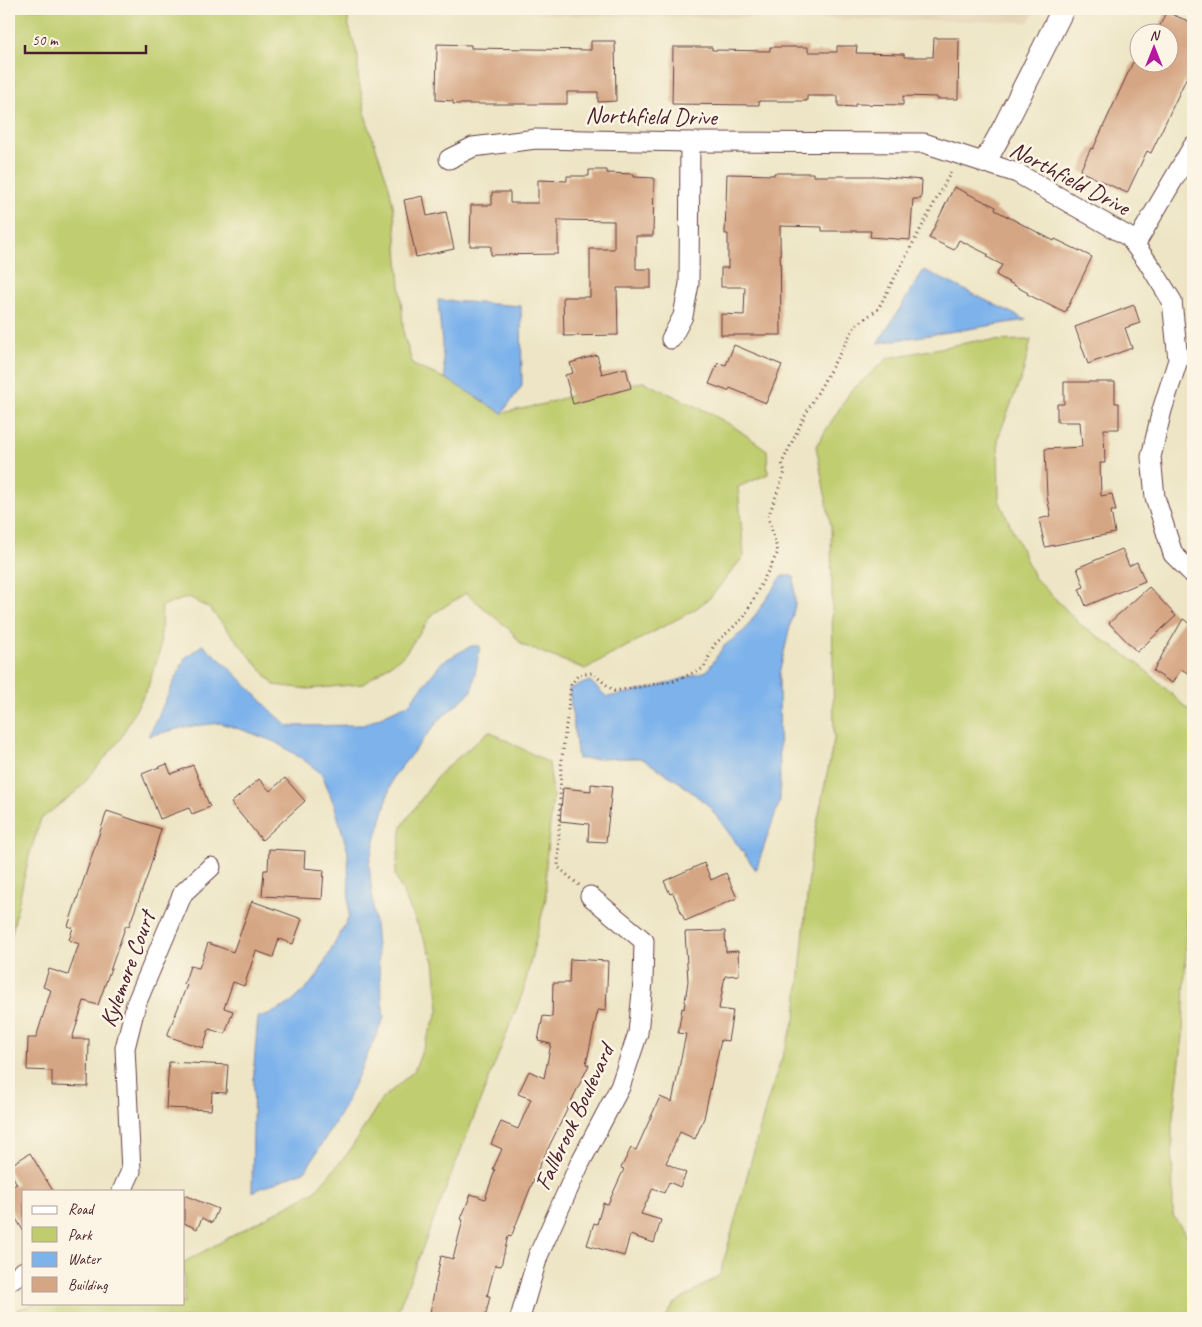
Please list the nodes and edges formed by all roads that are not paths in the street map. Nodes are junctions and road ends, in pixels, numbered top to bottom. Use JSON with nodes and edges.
{"nodes":[{"id":1,"x":1063,"y":9,"type":"edge"},
{"id":2,"x":690,"y":142,"type":"junction"},
{"id":3,"x":1193,"y":146,"type":"edge"},
{"id":4,"x":449,"y":159,"type":"dead end"},
{"id":5,"x":985,"y":162,"type":"junction"},
{"id":6,"x":1135,"y":245,"type":"junction"},
{"id":7,"x":671,"y":339,"type":"dead end"},
{"id":8,"x":1193,"y":574,"type":"edge"},
{"id":9,"x":211,"y":867,"type":"dead end"},
{"id":10,"x":590,"y":896,"type":"road end"},
{"id":11,"x":122,"y":1190,"type":"edge"},
{"id":12,"x":22,"y":1273,"type":"edge"},
{"id":13,"x":9,"y":1280,"type":"edge"},
{"id":14,"x":520,"y":1318,"type":"edge"}],
"edges":[{"from":1,"to":5,"type":"street"},
{"from":2,"to":4,"type":"street","name":"Northfield Drive"},
{"from":2,"to":5,"type":"street","name":"Northfield Drive"},
{"from":2,"to":7,"type":"street"},
{"from":3,"to":6,"type":"street"},
{"from":5,"to":6,"type":"street","name":"Northfield Drive"},
{"from":6,"to":8,"type":"street","name":"Northfield Drive"},
{"from":9,"to":11,"type":"street","name":"Kylemore Court"},
{"from":10,"to":14,"type":"street","name":"Fallbrook Boulevard"},
{"from":12,"to":13,"type":"street"}]}
